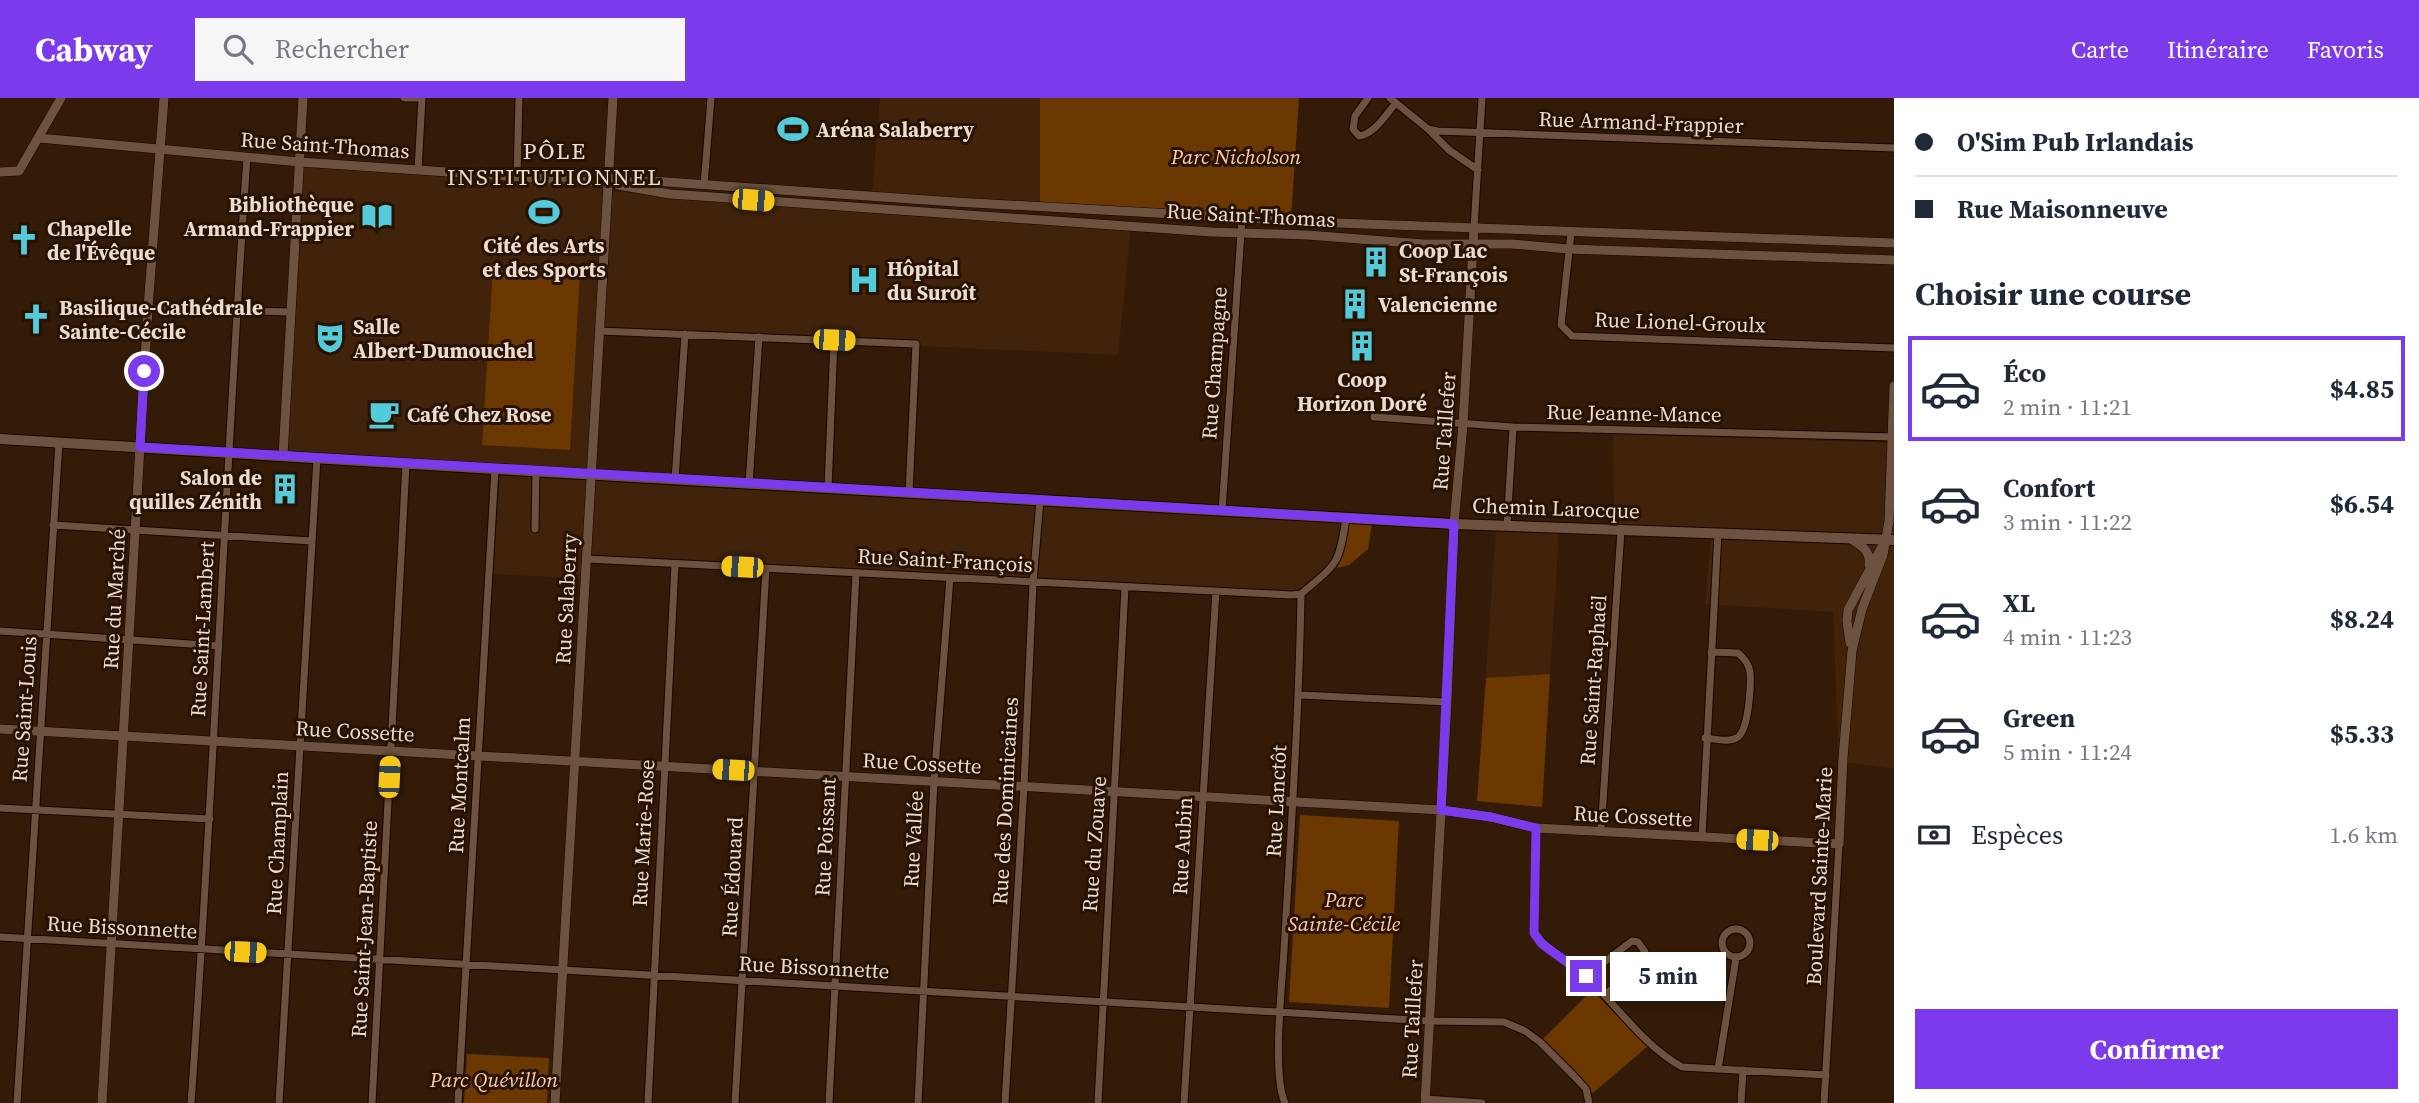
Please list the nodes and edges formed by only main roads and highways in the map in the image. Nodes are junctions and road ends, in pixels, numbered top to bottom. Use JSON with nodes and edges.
{"nodes":[{"id":1,"x":0,"y":439,"type":"edge"},
{"id":2,"x":1890,"y":540,"type":"edge"}],
"edges":[{"from":1,"to":2,"type":"main road","name":"Chemin Larocque"}]}
